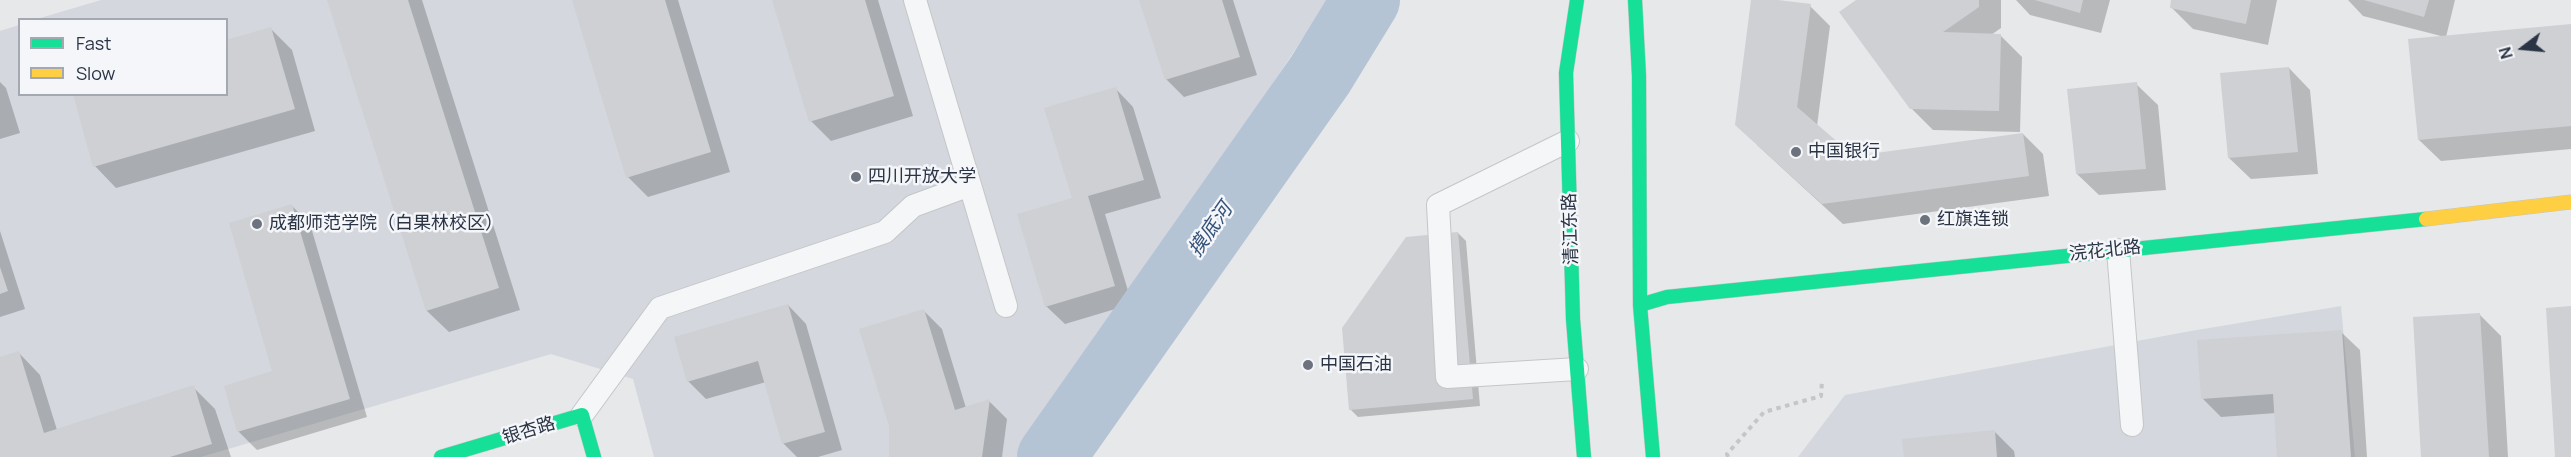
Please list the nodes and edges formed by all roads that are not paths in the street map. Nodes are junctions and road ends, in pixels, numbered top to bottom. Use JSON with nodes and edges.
{"nodes":[{"id":1,"x":915,"y":0,"type":"edge"},
{"id":2,"x":1577,"y":0,"type":"edge"},
{"id":3,"x":1635,"y":0,"type":"edge"},
{"id":4,"x":1561,"y":10,"type":"dead end"},
{"id":5,"x":1650,"y":11,"type":"dead end"},
{"id":6,"x":1566,"y":73,"type":"junction"},
{"id":7,"x":1638,"y":76,"type":"junction"},
{"id":8,"x":1568,"y":141,"type":"junction"},
{"id":9,"x":970,"y":185,"type":"junction"},
{"id":10,"x":2571,"y":202,"type":"edge"},
{"id":11,"x":2118,"y":250,"type":"junction"},
{"id":12,"x":1640,"y":305,"type":"junction"},
{"id":13,"x":1006,"y":306,"type":"dead end"},
{"id":14,"x":1577,"y":369,"type":"junction"},
{"id":15,"x":582,"y":415,"type":"junction"},
{"id":16,"x":2133,"y":424,"type":"dead end"},
{"id":17,"x":441,"y":457,"type":"edge"},
{"id":18,"x":594,"y":457,"type":"edge"},
{"id":19,"x":1584,"y":457,"type":"edge"},
{"id":20,"x":1653,"y":457,"type":"edge"}],
"edges":[{"from":1,"to":9,"type":"lane"},
{"from":2,"to":6,"type":"street"},
{"from":3,"to":7,"type":"street"},
{"from":4,"to":6,"type":"street","name":"清江东路"},
{"from":5,"to":7,"type":"street"},
{"from":6,"to":8,"type":"street","name":"清江东路"},
{"from":7,"to":12,"type":"street"},
{"from":8,"to":14,"type":"street","name":"清江东路"},
{"from":8,"to":14,"type":"lane"},
{"from":9,"to":13,"type":"lane"},
{"from":9,"to":15,"type":"lane"},
{"from":10,"to":11,"type":"street","name":"浣花北路"},
{"from":11,"to":12,"type":"street","name":"浣花北路"},
{"from":11,"to":16,"type":"lane"},
{"from":12,"to":20,"type":"street"},
{"from":14,"to":19,"type":"street","name":"清江东路"},
{"from":15,"to":17,"type":"street","name":"银杏路"},
{"from":15,"to":18,"type":"street"}]}
